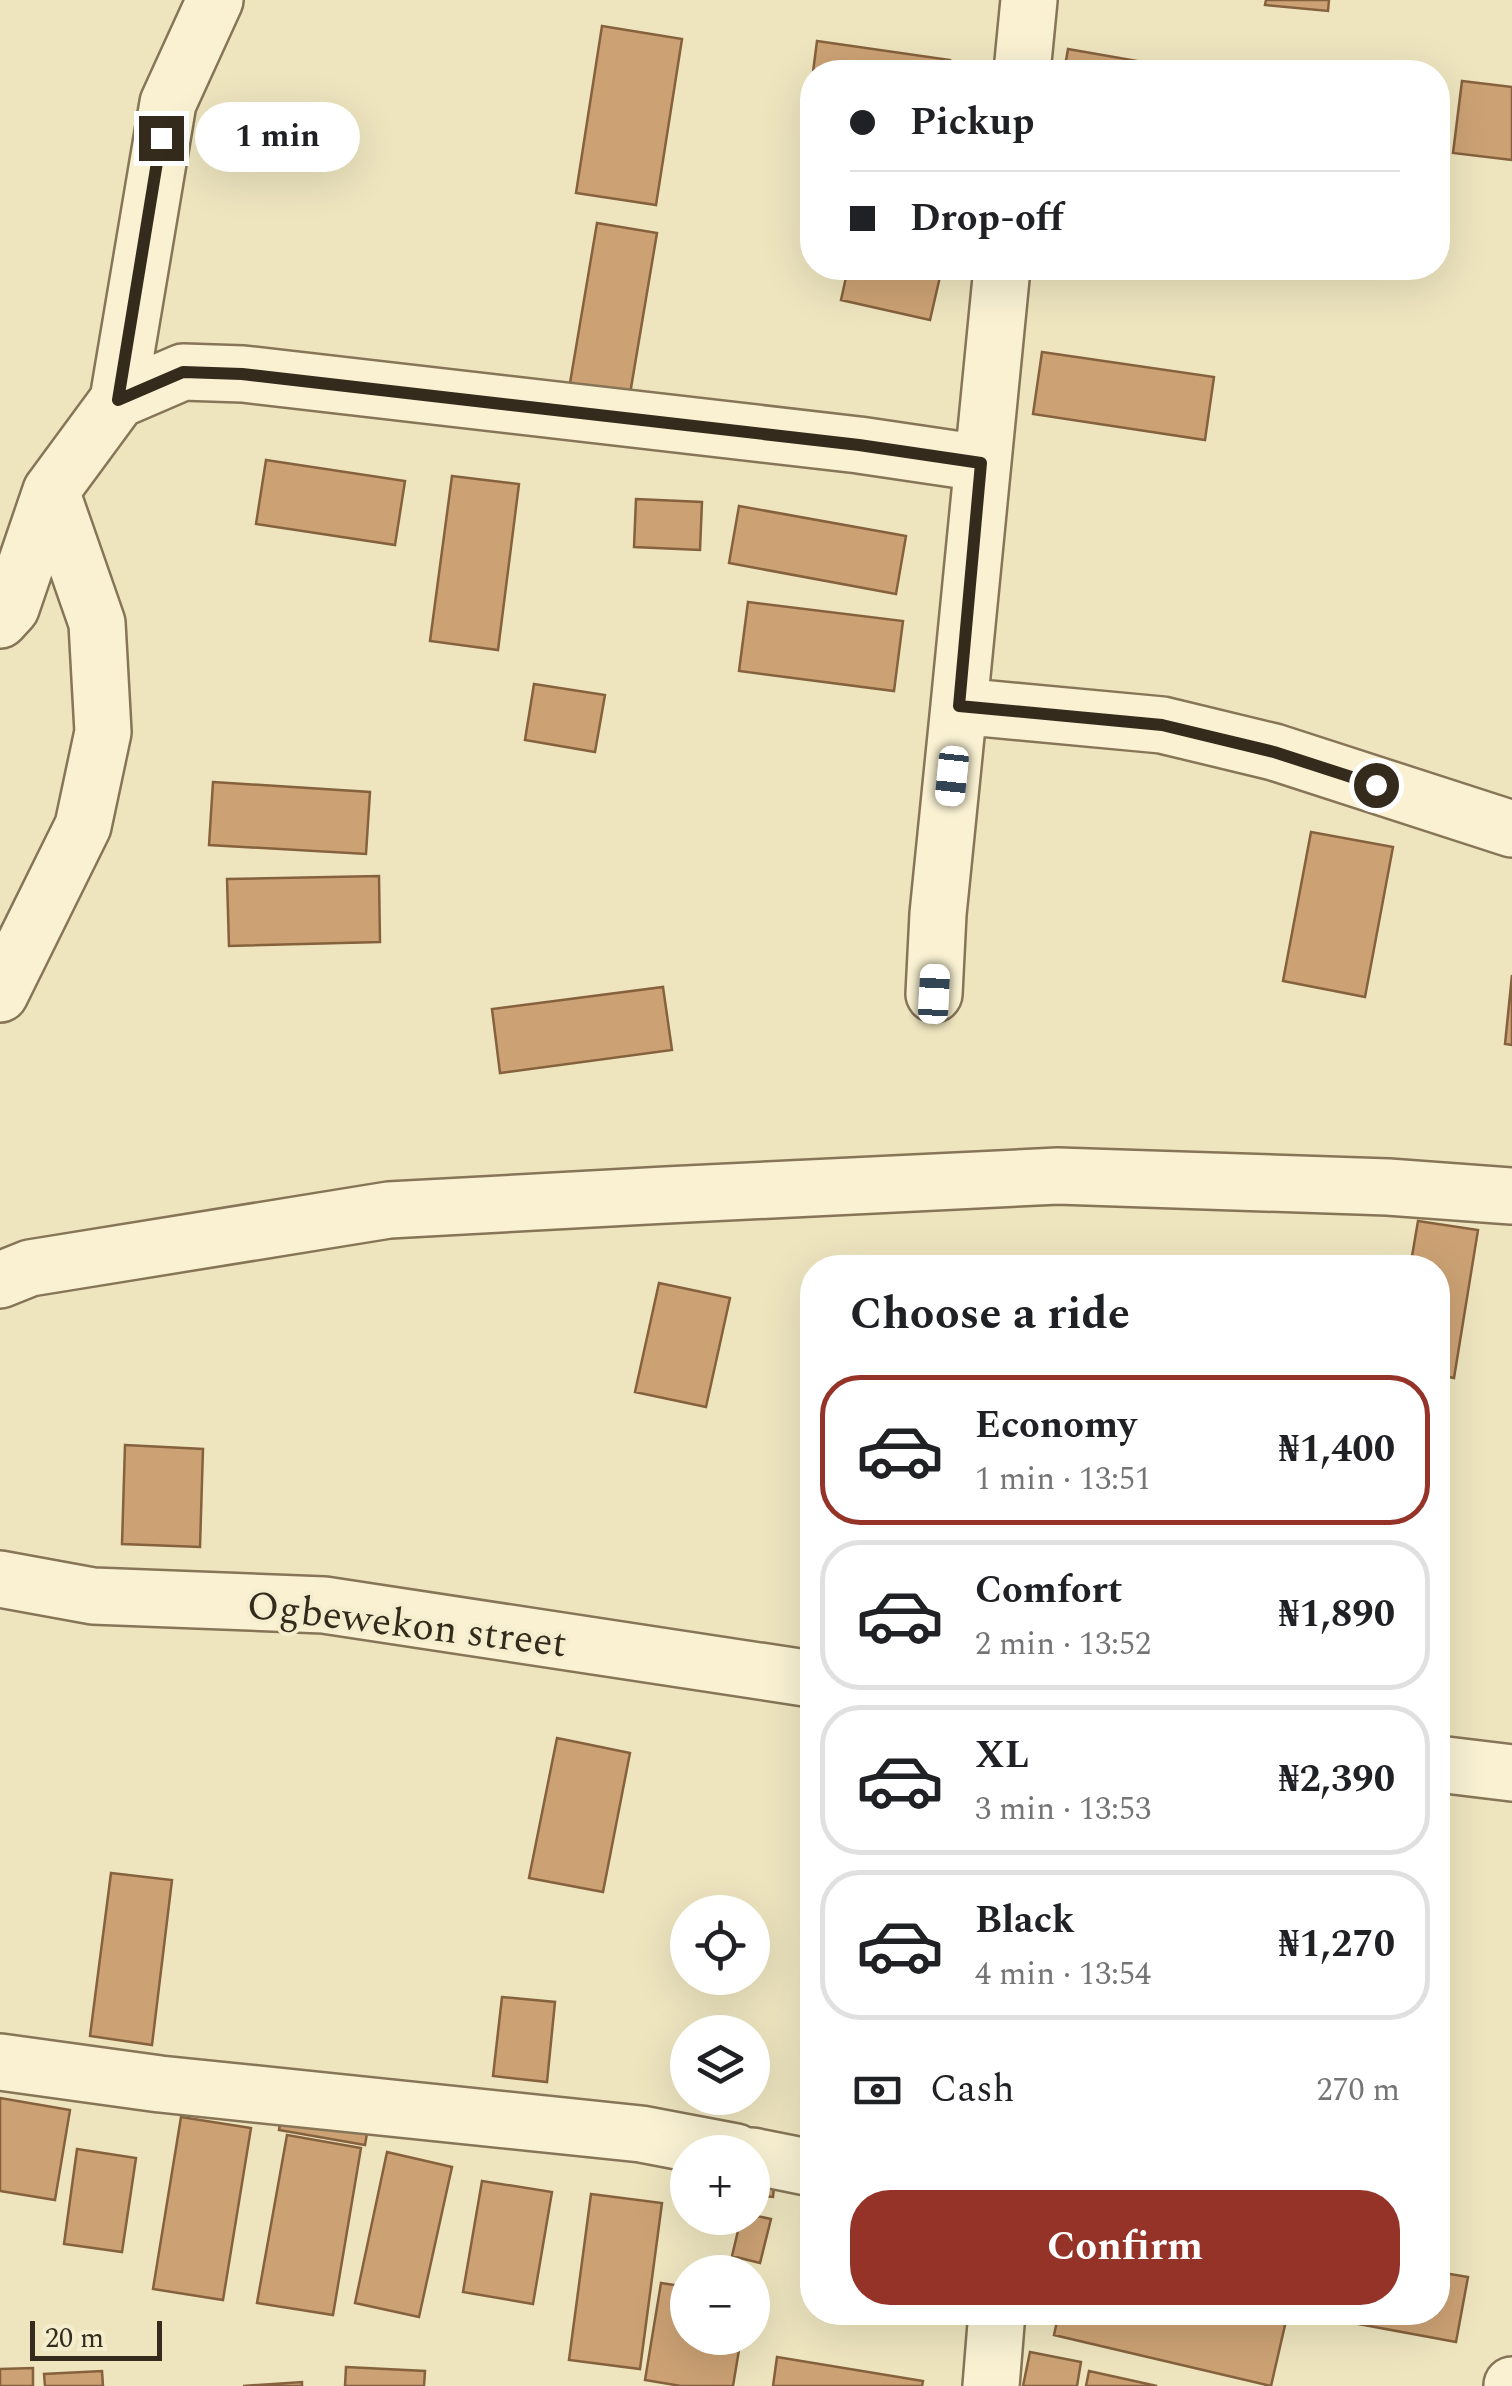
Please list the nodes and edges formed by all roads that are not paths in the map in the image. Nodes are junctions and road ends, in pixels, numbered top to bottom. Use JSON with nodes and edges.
{"nodes":[{"id":1,"x":215,"y":0,"type":"edge"},
{"id":2,"x":1029,"y":0,"type":"edge"},
{"id":3,"x":1023,"y":60,"type":"edge"},
{"id":4,"x":1001,"y":280,"type":"edge"},
{"id":5,"x":118,"y":400,"type":"junction"},
{"id":6,"x":981,"y":463,"type":"junction"},
{"id":7,"x":51,"y":491,"type":"junction"},
{"id":8,"x":0,"y":620,"type":"edge"},
{"id":9,"x":959,"y":706,"type":"junction"},
{"id":10,"x":1512,"y":829,"type":"edge"},
{"id":11,"x":0,"y":994,"type":"edge"},
{"id":12,"x":934,"y":994,"type":"dead end"},
{"id":13,"x":1512,"y":1196,"type":"edge"},
{"id":14,"x":0,"y":1280,"type":"edge"},
{"id":15,"x":0,"y":1580,"type":"edge"},
{"id":16,"x":800,"y":1677,"type":"edge"},
{"id":17,"x":1450,"y":1765,"type":"edge"},
{"id":18,"x":1512,"y":1773,"type":"edge"},
{"id":19,"x":0,"y":2062,"type":"edge"},
{"id":20,"x":670,"y":2139,"type":"edge"},
{"id":21,"x":770,"y":2160,"type":"edge"},
{"id":22,"x":800,"y":2166,"type":"edge"},
{"id":23,"x":996,"y":2325,"type":"edge"},
{"id":24,"x":991,"y":2386,"type":"edge"}],
"edges":[{"from":1,"to":5,"type":"street"},
{"from":2,"to":3,"type":"street"},
{"from":4,"to":6,"type":"street"},
{"from":5,"to":6,"type":"street"},
{"from":5,"to":7,"type":"street"},
{"from":6,"to":9,"type":"street"},
{"from":7,"to":8,"type":"street"},
{"from":7,"to":11,"type":"street"},
{"from":9,"to":10,"type":"street"},
{"from":9,"to":12,"type":"street"},
{"from":13,"to":14,"type":"street"},
{"from":15,"to":16,"type":"street","name":"Ogbewekon street"},
{"from":17,"to":18,"type":"street"},
{"from":19,"to":20,"type":"street"},
{"from":21,"to":22,"type":"street"},
{"from":23,"to":24,"type":"street"}]}
